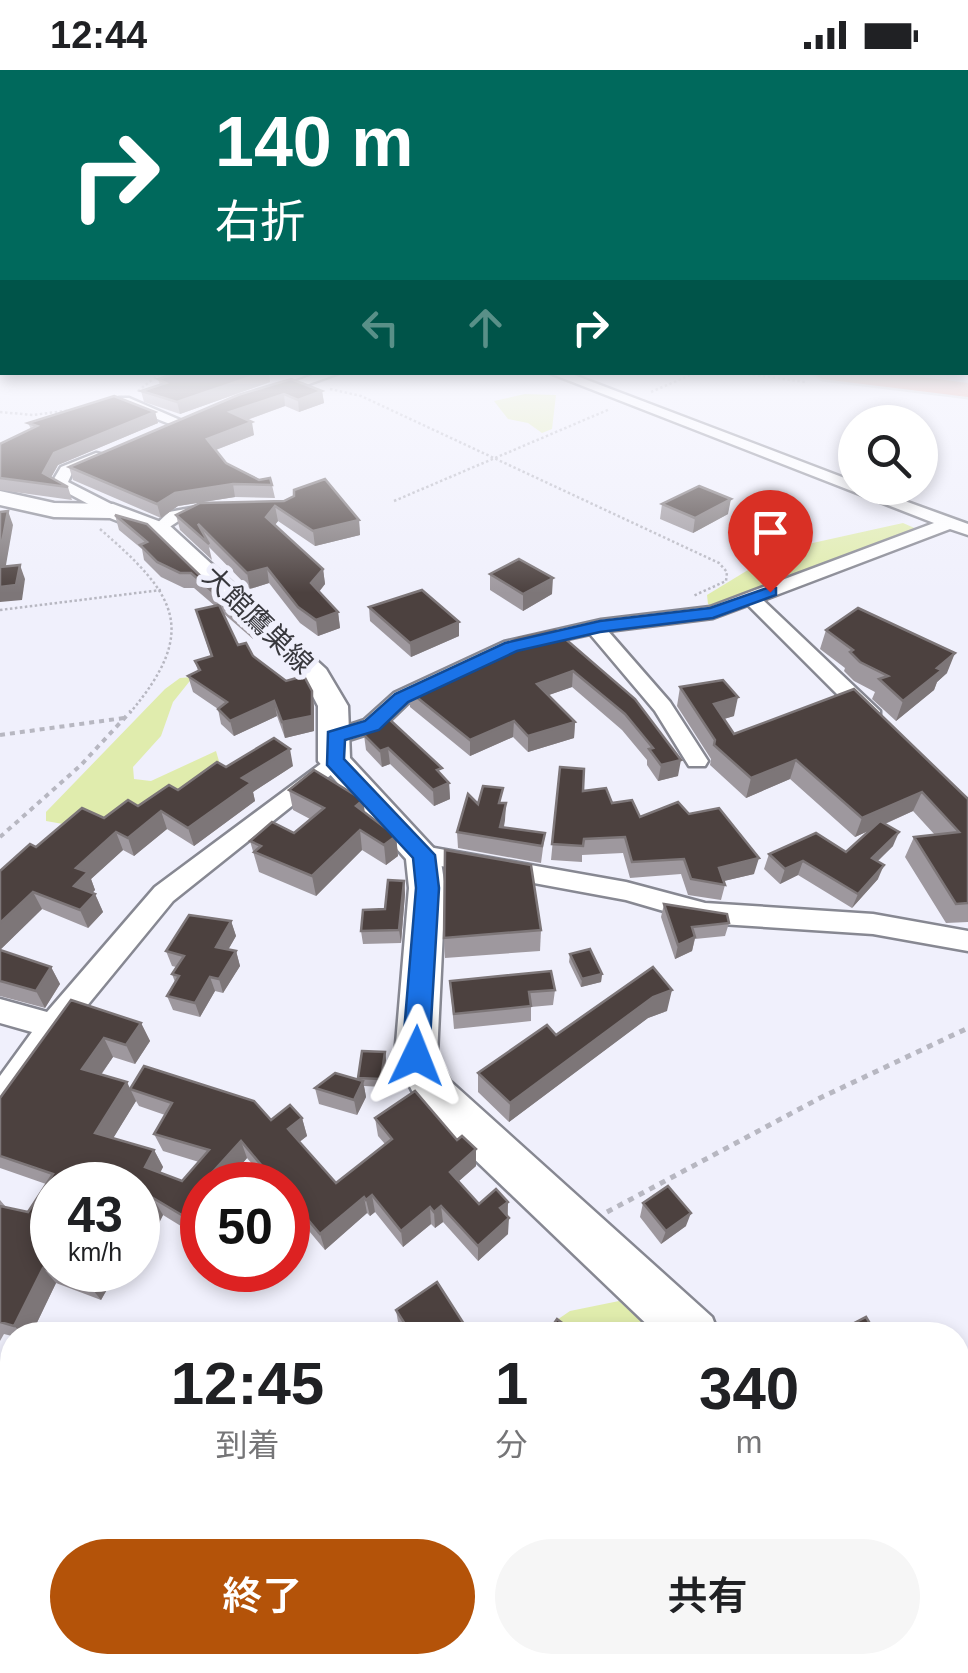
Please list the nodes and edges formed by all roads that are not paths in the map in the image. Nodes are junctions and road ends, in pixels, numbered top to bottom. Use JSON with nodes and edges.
{"nodes":[{"id":1,"x":739,"y":443,"type":"edge"},
{"id":2,"x":114,"y":451,"type":"edge"},
{"id":3,"x":838,"y":480,"type":"edge"},
{"id":4,"x":0,"y":498,"type":"edge"},
{"id":5,"x":902,"y":505,"type":"edge"},
{"id":6,"x":220,"y":508,"type":"edge"},
{"id":7,"x":112,"y":511,"type":"junction"},
{"id":8,"x":959,"y":527,"type":"edge"},
{"id":9,"x":159,"y":529,"type":"junction"},
{"id":10,"x":754,"y":600,"type":"junction"},
{"id":11,"x":595,"y":628,"type":"junction"},
{"id":12,"x":885,"y":728,"type":"edge"},
{"id":13,"x":335,"y":749,"type":"junction"},
{"id":14,"x":698,"y":761,"type":"dead end"},
{"id":15,"x":424,"y":855,"type":"junction"},
{"id":16,"x":968,"y":941,"type":"edge"},
{"id":17,"x":0,"y":1011,"type":"edge"},
{"id":18,"x":54,"y":1026,"type":"junction"},
{"id":19,"x":0,"y":1100,"type":"edge"},
{"id":20,"x":680,"y":1322,"type":"edge"}],
"edges":[{"from":1,"to":3,"type":"street"},
{"from":2,"to":7,"type":"street"},
{"from":4,"to":7,"type":"main road","name":"大館鷹巣線"},
{"from":5,"to":8,"type":"street"},
{"from":6,"to":9,"type":"street"},
{"from":7,"to":9,"type":"main road","name":"大館鷹巣線"},
{"from":8,"to":10,"type":"street"},
{"from":9,"to":13,"type":"main road","name":"大館鷹巣線"},
{"from":10,"to":11,"type":"street"},
{"from":10,"to":12,"type":"street"},
{"from":11,"to":13,"type":"street"},
{"from":11,"to":14,"type":"street"},
{"from":13,"to":15,"type":"main road","name":"大館鷹巣線"},
{"from":13,"to":18,"type":"street"},
{"from":15,"to":16,"type":"street"},
{"from":15,"to":20,"type":"main road"},
{"from":17,"to":18,"type":"street"},
{"from":18,"to":19,"type":"street"}]}
